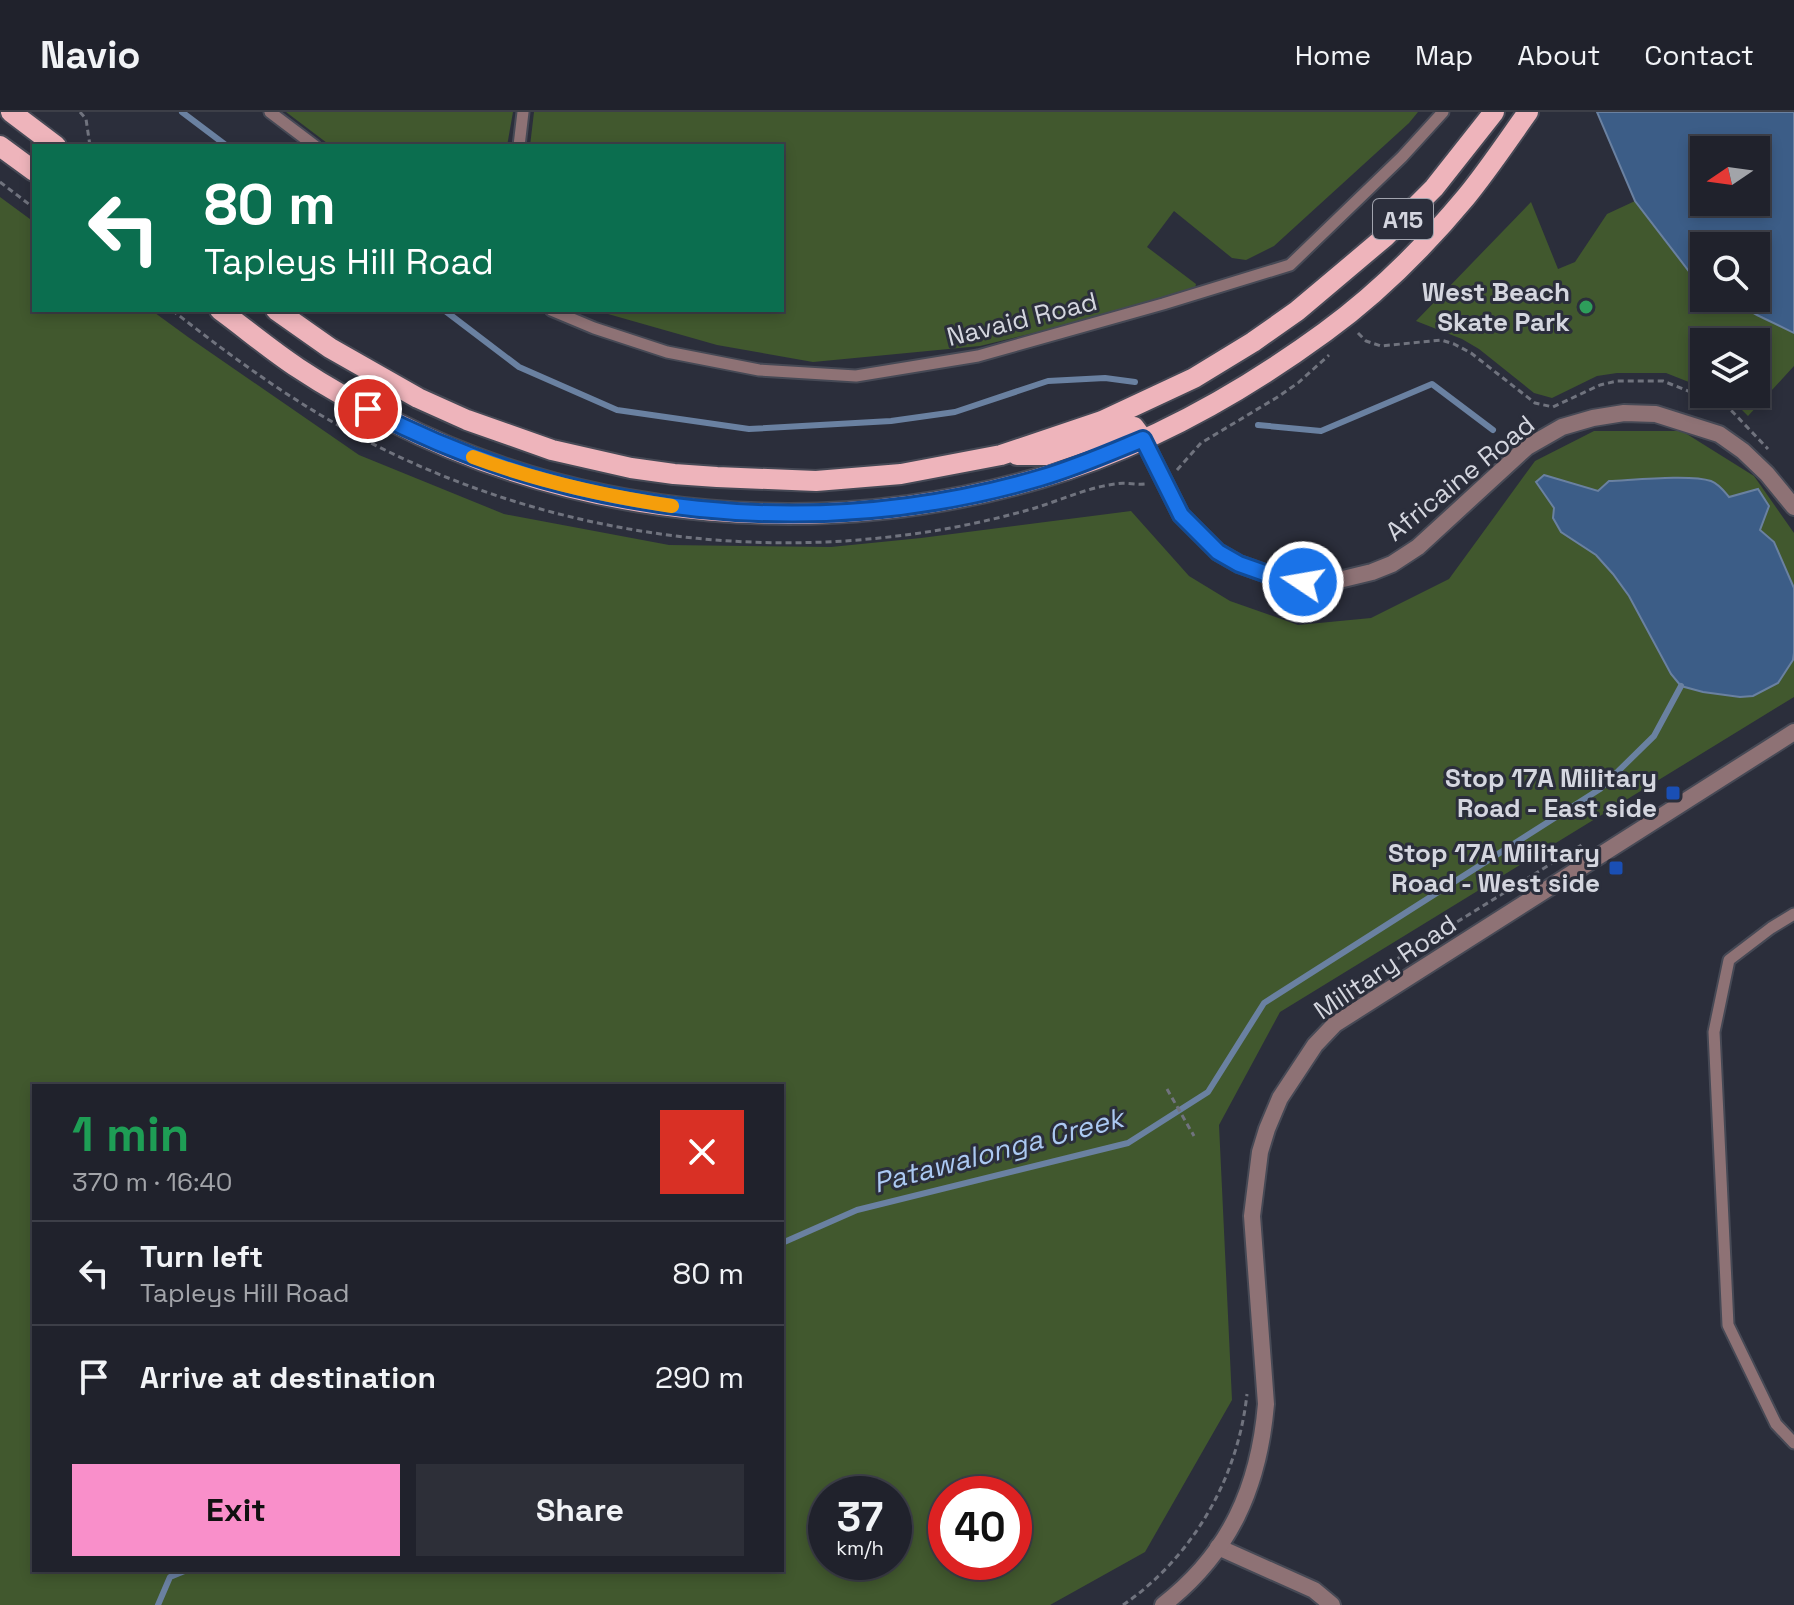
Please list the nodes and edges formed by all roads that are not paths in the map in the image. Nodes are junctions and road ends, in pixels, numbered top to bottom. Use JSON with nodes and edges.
{"nodes":[{"id":1,"x":11,"y":112,"type":"edge"},
{"id":2,"x":270,"y":112,"type":"edge"},
{"id":3,"x":523,"y":112,"type":"edge"},
{"id":4,"x":1443,"y":112,"type":"edge"},
{"id":5,"x":1494,"y":112,"type":"edge"},
{"id":6,"x":1528,"y":112,"type":"edge"},
{"id":7,"x":53,"y":144,"type":"edge"},
{"id":8,"x":312,"y":144,"type":"edge"},
{"id":9,"x":519,"y":144,"type":"edge"},
{"id":10,"x":0,"y":146,"type":"edge"},
{"id":11,"x":32,"y":170,"type":"edge"},
{"id":12,"x":223,"y":312,"type":"edge"},
{"id":13,"x":279,"y":312,"type":"edge"},
{"id":14,"x":556,"y":312,"type":"edge"},
{"id":15,"x":1143,"y":439,"type":"junction"},
{"id":16,"x":1001,"y":455,"type":"junction"},
{"id":17,"x":1794,"y":507,"type":"edge"},
{"id":18,"x":1794,"y":732,"type":"edge"},
{"id":19,"x":1794,"y":914,"type":"edge"},
{"id":20,"x":1794,"y":1443,"type":"edge"},
{"id":21,"x":1218,"y":1547,"type":"junction"},
{"id":22,"x":1163,"y":1605,"type":"edge"},
{"id":23,"x":1332,"y":1605,"type":"edge"}],
"edges":[{"from":1,"to":7,"type":"main road"},
{"from":2,"to":8,"type":"lane"},
{"from":3,"to":9,"type":"lane"},
{"from":4,"to":14,"type":"lane","name":"Navaid Road"},
{"from":5,"to":16,"type":"main road","number":"A15"},
{"from":6,"to":15,"type":"main road","number":"A15"},
{"from":10,"to":11,"type":"main road"},
{"from":12,"to":15,"type":"main road","number":"A15"},
{"from":13,"to":16,"type":"main road","number":"A15"},
{"from":15,"to":16,"type":"main road"},
{"from":15,"to":17,"type":"street","name":"Africaine Road"},
{"from":18,"to":21,"type":"street","name":"Military Road"},
{"from":19,"to":20,"type":"lane"},
{"from":21,"to":22,"type":"street","name":"Military Road"},
{"from":21,"to":23,"type":"street"}]}
